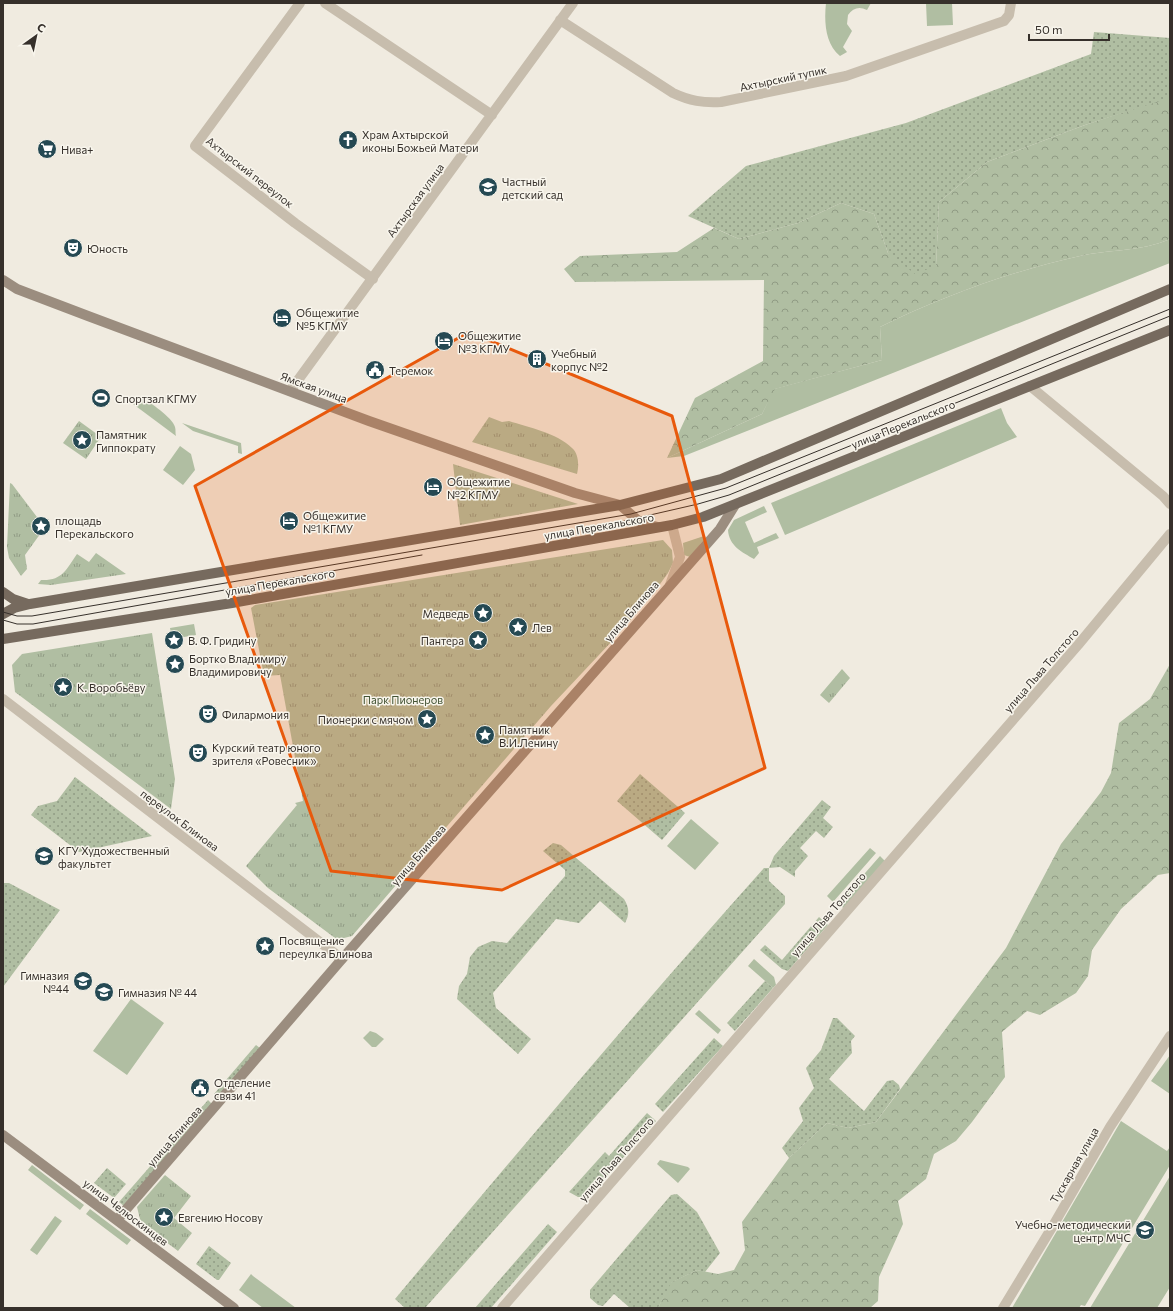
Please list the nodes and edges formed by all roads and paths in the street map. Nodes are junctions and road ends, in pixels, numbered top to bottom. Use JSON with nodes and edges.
{"nodes":[{"id":1,"x":300,"y":3,"type":"edge"},
{"id":2,"x":325,"y":3,"type":"edge"},
{"id":3,"x":573,"y":3,"type":"edge"},
{"id":4,"x":1010,"y":3,"type":"edge"},
{"id":5,"x":560,"y":20,"type":"junction"},
{"id":6,"x":492,"y":115,"type":"junction"},
{"id":7,"x":373,"y":279,"type":"junction"},
{"id":8,"x":3,"y":280,"type":"edge"},
{"id":9,"x":1170,"y":289,"type":"edge"},
{"id":10,"x":1170,"y":330,"type":"edge"},
{"id":11,"x":1030,"y":386,"type":"junction"},
{"id":12,"x":290,"y":391,"type":"junction"},
{"id":13,"x":1170,"y":504,"type":"edge"},
{"id":14,"x":620,"y":505,"type":"junction"},
{"id":15,"x":735,"y":506,"type":"junction"},
{"id":16,"x":672,"y":525,"type":"junction"},
{"id":17,"x":1170,"y":534,"type":"edge"},
{"id":18,"x":670,"y":585,"type":"junction"},
{"id":19,"x":3,"y":592,"type":"edge"},
{"id":20,"x":30,"y":604,"type":"junction"},
{"id":21,"x":3,"y":614,"type":"edge"},
{"id":22,"x":3,"y":634,"type":"edge"},
{"id":23,"x":24,"y":635,"type":"junction"},
{"id":24,"x":3,"y":639,"type":"edge"},
{"id":25,"x":3,"y":699,"type":"edge"},
{"id":26,"x":342,"y":959,"type":"junction"},
{"id":27,"x":1170,"y":1036,"type":"edge"},
{"id":28,"x":3,"y":1134,"type":"edge"},
{"id":29,"x":117,"y":1220,"type":"junction"},
{"id":30,"x":234,"y":1308,"type":"edge"},
{"id":31,"x":502,"y":1308,"type":"edge"},
{"id":32,"x":1003,"y":1308,"type":"edge"}],
"edges":[{"from":1,"to":7,"type":"street","name":"Ахтырский переулок"},
{"from":2,"to":6,"type":"street"},
{"from":3,"to":5,"type":"street","name":"Ахтырская улица"},
{"from":4,"to":5,"type":"street","name":"Ахтырский тупик"},
{"from":5,"to":6,"type":"street","name":"Ахтырская улица"},
{"from":6,"to":7,"type":"street","name":"Ахтырская улица"},
{"from":7,"to":12,"type":"street","name":"Ахтырская улица"},
{"from":8,"to":12,"type":"street","name":"Ямская улица"},
{"from":9,"to":14,"type":"main road","name":"улица Перекальского"},
{"from":10,"to":11,"type":"main road","name":"улица Перекальского"},
{"from":11,"to":13,"type":"street"},
{"from":11,"to":15,"type":"main road","name":"улица Перекальского"},
{"from":12,"to":14,"type":"street","name":"Ямская улица"},
{"from":14,"to":16,"type":"street"},
{"from":14,"to":20,"type":"main road","name":"улица Перекальского"},
{"from":15,"to":16,"type":"main road","name":"улица Перекальского"},
{"from":15,"to":18,"type":"street","name":"улица Блинова"},
{"from":16,"to":18,"type":"street"},
{"from":16,"to":23,"type":"main road","name":"улица Перекальского"},
{"from":17,"to":31,"type":"street","name":"улица Льва Толстого"},
{"from":18,"to":26,"type":"street","name":"улица Блинова"},
{"from":19,"to":20,"type":"main road"},
{"from":20,"to":21,"type":"main road","name":"улица Перекальского"},
{"from":22,"to":23,"type":"main road"},
{"from":23,"to":24,"type":"main road","name":"улица Перекальского"},
{"from":25,"to":26,"type":"street","name":"переулок Блинова"},
{"from":26,"to":29,"type":"street","name":"улица Блинова"},
{"from":27,"to":32,"type":"street","name":"Тускарная улица"},
{"from":28,"to":29,"type":"street","name":"улица Челюскинцев"},
{"from":29,"to":30,"type":"street","name":"улица Челюскинцев"}]}
